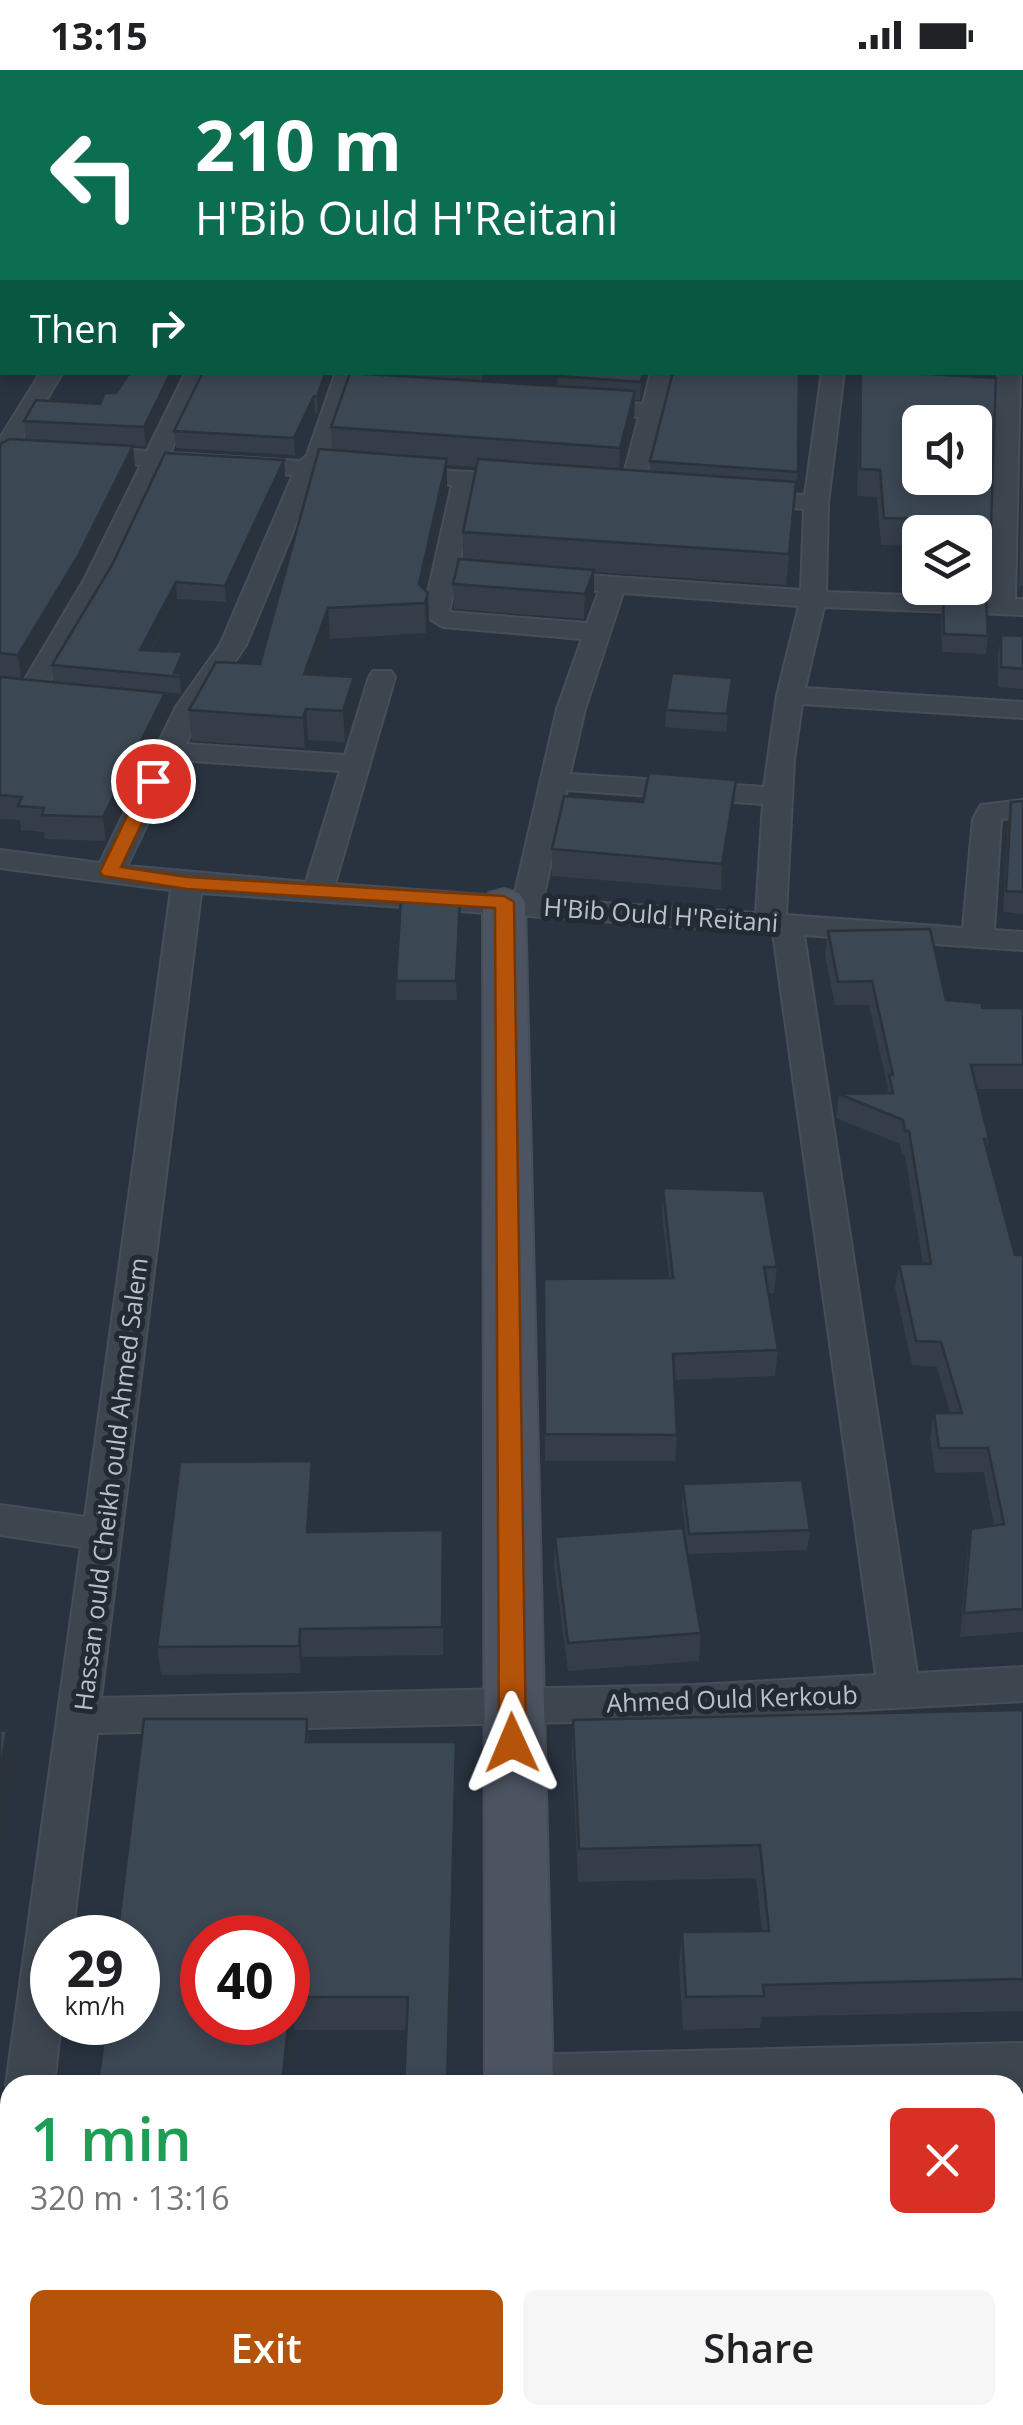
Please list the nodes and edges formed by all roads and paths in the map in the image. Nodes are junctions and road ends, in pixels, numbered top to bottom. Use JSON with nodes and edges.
{"nodes":[{"id":1,"x":50,"y":375,"type":"edge"},
{"id":2,"x":195,"y":375,"type":"edge"},
{"id":3,"x":661,"y":375,"type":"edge"},
{"id":4,"x":833,"y":375,"type":"edge"},
{"id":5,"x":1003,"y":377,"type":"edge"},
{"id":6,"x":343,"y":383,"type":"edge"},
{"id":7,"x":562,"y":404,"type":"edge"},
{"id":8,"x":651,"y":411,"type":"junction"},
{"id":9,"x":2,"y":452,"type":"edge"},
{"id":10,"x":154,"y":457,"type":"junction"},
{"id":11,"x":309,"y":466,"type":"junction"},
{"id":12,"x":466,"y":478,"type":"junction"},
{"id":13,"x":540,"y":483,"type":"edge"},
{"id":14,"x":632,"y":489,"type":"edge"},
{"id":15,"x":724,"y":496,"type":"edge"},
{"id":16,"x":1013,"y":502,"type":"edge"},
{"id":17,"x":816,"y":503,"type":"junction"},
{"id":18,"x":444,"y":572,"type":"junction"},
{"id":19,"x":614,"y":583,"type":"junction"},
{"id":20,"x":813,"y":599,"type":"junction"},
{"id":21,"x":1012,"y":606,"type":"edge"},
{"id":22,"x":597,"y":632,"type":"junction"},
{"id":23,"x":382,"y":677,"type":"dead end"},
{"id":24,"x":12,"y":692,"type":"edge"},
{"id":25,"x":66,"y":694,"type":"edge"},
{"id":26,"x":790,"y":695,"type":"junction"},
{"id":27,"x":155,"y":703,"type":"edge"},
{"id":28,"x":190,"y":706,"type":"junction"},
{"id":29,"x":1023,"y":710,"type":"edge"},
{"id":30,"x":168,"y":751,"type":"junction"},
{"id":31,"x":356,"y":764,"type":"junction"},
{"id":32,"x":555,"y":781,"type":"junction"},
{"id":33,"x":776,"y":796,"type":"junction"},
{"id":34,"x":1023,"y":809,"type":"edge"},
{"id":35,"x":0,"y":859,"type":"edge"},
{"id":36,"x":110,"y":872,"type":"junction"},
{"id":37,"x":187,"y":883,"type":"junction"},
{"id":38,"x":318,"y":891,"type":"junction"},
{"id":39,"x":515,"y":903,"type":"junction"},
{"id":40,"x":778,"y":923,"type":"junction"},
{"id":41,"x":978,"y":936,"type":"junction"},
{"id":42,"x":1023,"y":940,"type":"edge"},
{"id":43,"x":0,"y":1520,"type":"edge"},
{"id":44,"x":103,"y":1535,"type":"junction"},
{"id":45,"x":1023,"y":1684,"type":"edge"},
{"id":46,"x":899,"y":1691,"type":"junction"},
{"id":47,"x":512,"y":1706,"type":"junction"},
{"id":48,"x":81,"y":1716,"type":"junction"},
{"id":49,"x":1023,"y":2065,"type":"edge"},
{"id":50,"x":31,"y":2075,"type":"edge"},
{"id":51,"x":519,"y":2075,"type":"edge"},
{"id":52,"x":708,"y":2075,"type":"edge"}],
"edges":[{"from":1,"to":9,"type":"street"},
{"from":2,"to":10,"type":"street"},
{"from":3,"to":8,"type":"street"},
{"from":4,"to":17,"type":"street"},
{"from":5,"to":16,"type":"street"},
{"from":6,"to":11,"type":"street"},
{"from":7,"to":8,"type":"street"},
{"from":8,"to":14,"type":"street"},
{"from":9,"to":10,"type":"street"},
{"from":10,"to":11,"type":"street"},
{"from":10,"to":24,"type":"street"},
{"from":11,"to":12,"type":"street"},
{"from":11,"to":28,"type":"street"},
{"from":12,"to":13,"type":"street"},
{"from":12,"to":18,"type":"street"},
{"from":15,"to":17,"type":"street"},
{"from":16,"to":21,"type":"street"},
{"from":17,"to":20,"type":"street"},
{"from":18,"to":19,"type":"street"},
{"from":18,"to":22,"type":"street"},
{"from":19,"to":20,"type":"street"},
{"from":19,"to":22,"type":"street"},
{"from":20,"to":21,"type":"street"},
{"from":20,"to":26,"type":"street"},
{"from":22,"to":32,"type":"street"},
{"from":23,"to":31,"type":"street"},
{"from":24,"to":25,"type":"street"},
{"from":26,"to":29,"type":"street"},
{"from":26,"to":33,"type":"street"},
{"from":27,"to":28,"type":"street"},
{"from":28,"to":30,"type":"street"},
{"from":30,"to":31,"type":"street"},
{"from":30,"to":36,"type":"street"},
{"from":31,"to":38,"type":"street"},
{"from":32,"to":33,"type":"street"},
{"from":32,"to":39,"type":"street"},
{"from":33,"to":40,"type":"street"},
{"from":34,"to":41,"type":"street"},
{"from":35,"to":36,"type":"street","name":"H'Bib Ould H'Reitani"},
{"from":36,"to":37,"type":"street","name":"H'Bib Ould H'Reitani"},
{"from":37,"to":38,"type":"street","name":"H'Bib Ould H'Reitani"},
{"from":37,"to":44,"type":"street","name":"Hassan ould Cheikh ould Ahmed Salem"},
{"from":38,"to":39,"type":"street","name":"H'Bib Ould H'Reitani"},
{"from":39,"to":40,"type":"street","name":"H'Bib Ould H'Reitani"},
{"from":39,"to":47,"type":"street"},
{"from":40,"to":41,"type":"street","name":"H'Bib Ould H'Reitani"},
{"from":40,"to":46,"type":"street"},
{"from":41,"to":42,"type":"street","name":"H'Bib Ould H'Reitani"},
{"from":43,"to":44,"type":"street"},
{"from":44,"to":48,"type":"street","name":"Hassan ould Cheikh ould Ahmed Salem"},
{"from":45,"to":46,"type":"street","name":"Ahmed Ould Kerkoub"},
{"from":46,"to":47,"type":"street","name":"Ahmed Ould Kerkoub"},
{"from":47,"to":48,"type":"street","name":"Ahmed Ould Kerkoub"},
{"from":47,"to":51,"type":"street"},
{"from":48,"to":50,"type":"street","name":"Hassan ould Cheikh ould Ahmed Salem"},
{"from":49,"to":52,"type":"street"}]}
